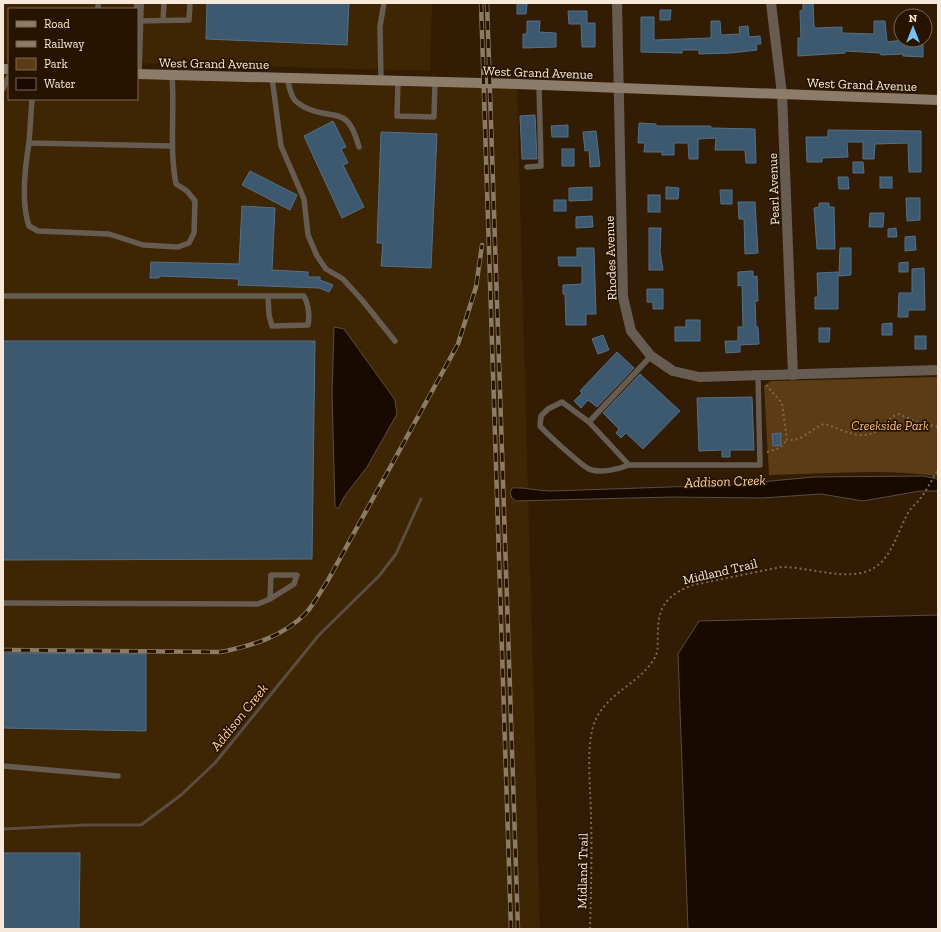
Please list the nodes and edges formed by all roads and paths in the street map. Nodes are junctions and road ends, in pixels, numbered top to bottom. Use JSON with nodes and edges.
{"nodes":[{"id":1,"x":138,"y":3,"type":"edge"},
{"id":2,"x":164,"y":3,"type":"edge"},
{"id":3,"x":190,"y":3,"type":"edge"},
{"id":4,"x":384,"y":3,"type":"edge"},
{"id":5,"x":616,"y":3,"type":"edge"},
{"id":6,"x":771,"y":3,"type":"edge"},
{"id":7,"x":163,"y":20,"type":"junction"},
{"id":8,"x":138,"y":21,"type":"edge"},
{"id":9,"x":138,"y":74,"type":"edge"},
{"id":10,"x":172,"y":75,"type":"junction"},
{"id":11,"x":8,"y":78,"type":"edge"},
{"id":12,"x":272,"y":78,"type":"junction"},
{"id":13,"x":287,"y":78,"type":"junction"},
{"id":14,"x":381,"y":80,"type":"junction"},
{"id":15,"x":398,"y":81,"type":"junction"},
{"id":16,"x":434,"y":82,"type":"junction"},
{"id":17,"x":539,"y":85,"type":"junction"},
{"id":18,"x":618,"y":88,"type":"junction"},
{"id":19,"x":3,"y":89,"type":"edge"},
{"id":20,"x":782,"y":94,"type":"junction"},
{"id":21,"x":32,"y":100,"type":"edge"},
{"id":22,"x":938,"y":100,"type":"edge"},
{"id":23,"x":29,"y":143,"type":"junction"},
{"id":24,"x":172,"y":146,"type":"junction"},
{"id":25,"x":359,"y":147,"type":"dead end"},
{"id":26,"x":527,"y":167,"type":"dead end"},
{"id":27,"x":3,"y":296,"type":"edge"},
{"id":28,"x":268,"y":296,"type":"junction"},
{"id":29,"x":395,"y":341,"type":"dead end"},
{"id":30,"x":651,"y":356,"type":"junction"},
{"id":31,"x":938,"y":370,"type":"edge"},
{"id":32,"x":793,"y":375,"type":"junction"},
{"id":33,"x":758,"y":380,"type":"junction"},
{"id":34,"x":589,"y":422,"type":"junction"},
{"id":35,"x":938,"y":427,"type":"edge"},
{"id":36,"x":787,"y":440,"type":"junction"},
{"id":37,"x":760,"y":454,"type":"junction"},
{"id":38,"x":628,"y":465,"type":"junction"},
{"id":39,"x":938,"y":470,"type":"edge"},
{"id":40,"x":270,"y":599,"type":"junction"},
{"id":41,"x":3,"y":603,"type":"edge"},
{"id":42,"x":3,"y":766,"type":"edge"},
{"id":43,"x":118,"y":776,"type":"dead end"},
{"id":44,"x":590,"y":929,"type":"edge"}],
"edges":[{"from":1,"to":8,"type":"street"},
{"from":2,"to":7,"type":"lane"},
{"from":3,"to":7,"type":"lane"},
{"from":4,"to":14,"type":"lane"},
{"from":5,"to":18,"type":"street","name":"Rhodes Avenue"},
{"from":6,"to":20,"type":"street","name":"Pearl Avenue"},
{"from":7,"to":8,"type":"lane"},
{"from":9,"to":10,"type":"main road","name":"West Grand Avenue"},
{"from":10,"to":12,"type":"main road","name":"West Grand Avenue"},
{"from":10,"to":24,"type":"lane"},
{"from":11,"to":19,"type":"lane"},
{"from":12,"to":13,"type":"main road","name":"West Grand Avenue"},
{"from":12,"to":29,"type":"lane"},
{"from":13,"to":14,"type":"main road","name":"West Grand Avenue"},
{"from":13,"to":25,"type":"lane"},
{"from":14,"to":15,"type":"main road","name":"West Grand Avenue"},
{"from":15,"to":16,"type":"main road","name":"West Grand Avenue"},
{"from":15,"to":16,"type":"lane"},
{"from":16,"to":17,"type":"main road","name":"West Grand Avenue"},
{"from":17,"to":18,"type":"main road","name":"West Grand Avenue"},
{"from":17,"to":26,"type":"lane"},
{"from":18,"to":20,"type":"main road","name":"West Grand Avenue"},
{"from":18,"to":30,"type":"street","name":"Rhodes Avenue"},
{"from":20,"to":22,"type":"main road","name":"West Grand Avenue"},
{"from":20,"to":32,"type":"street","name":"Pearl Avenue"},
{"from":21,"to":23,"type":"lane"},
{"from":23,"to":24,"type":"lane"},
{"from":23,"to":24,"type":"lane"},
{"from":27,"to":28,"type":"lane"},
{"from":28,"to":28,"type":"lane"},
{"from":30,"to":33,"type":"street","name":"Rhodes Avenue"},
{"from":30,"to":34,"type":"lane"},
{"from":31,"to":32,"type":"street","name":"Rhodes Avenue"},
{"from":32,"to":33,"type":"street","name":"Rhodes Avenue"},
{"from":33,"to":36,"type":"path"},
{"from":33,"to":37,"type":"lane"},
{"from":34,"to":38,"type":"lane"},
{"from":34,"to":38,"type":"lane"},
{"from":35,"to":36,"type":"path"},
{"from":36,"to":37,"type":"path"},
{"from":37,"to":38,"type":"lane"},
{"from":39,"to":44,"type":"path","name":"Midland Trail"},
{"from":40,"to":40,"type":"lane"},
{"from":40,"to":41,"type":"lane"},
{"from":42,"to":43,"type":"lane"}]}
